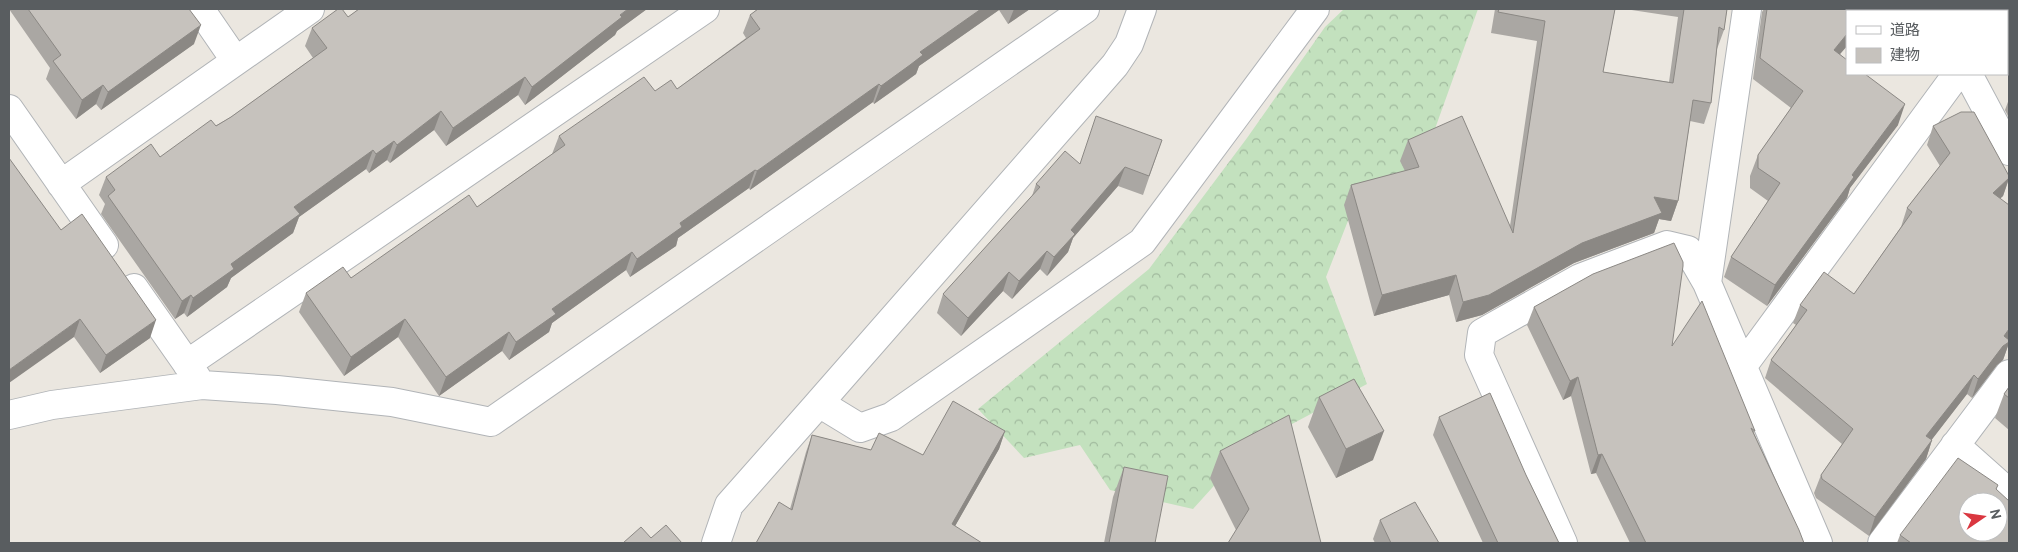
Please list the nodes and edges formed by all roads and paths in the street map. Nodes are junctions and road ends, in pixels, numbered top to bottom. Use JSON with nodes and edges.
{"nodes":[{"id":1,"x":200,"y":9,"type":"edge"},
{"id":2,"x":310,"y":9,"type":"edge"},
{"id":3,"x":705,"y":9,"type":"edge"},
{"id":4,"x":1085,"y":9,"type":"edge"},
{"id":5,"x":1142,"y":9,"type":"edge"},
{"id":6,"x":1315,"y":9,"type":"edge"},
{"id":7,"x":1747,"y":9,"type":"edge"},
{"id":8,"x":236,"y":60,"type":"junction"},
{"id":9,"x":1956,"y":75,"type":"edge"},
{"id":10,"x":1969,"y":75,"type":"edge"},
{"id":11,"x":9,"y":109,"type":"edge"},
{"id":12,"x":2009,"y":151,"type":"edge"},
{"id":13,"x":61,"y":184,"type":"junction"},
{"id":14,"x":1707,"y":283,"type":"junction"},
{"id":15,"x":187,"y":364,"type":"junction"},
{"id":16,"x":1742,"y":367,"type":"junction"},
{"id":17,"x":2009,"y":374,"type":"edge"},
{"id":18,"x":202,"y":386,"type":"junction"},
{"id":19,"x":819,"y":403,"type":"junction"},
{"id":20,"x":9,"y":414,"type":"edge"},
{"id":21,"x":1955,"y":445,"type":"junction"},
{"id":22,"x":2009,"y":493,"type":"edge"},
{"id":23,"x":716,"y":543,"type":"edge"},
{"id":24,"x":1564,"y":543,"type":"edge"},
{"id":25,"x":1818,"y":543,"type":"edge"},
{"id":26,"x":1882,"y":543,"type":"edge"}],
"edges":[{"from":1,"to":8,"type":"street"},
{"from":2,"to":8,"type":"street"},
{"from":3,"to":15,"type":"street"},
{"from":4,"to":18,"type":"street"},
{"from":5,"to":19,"type":"street"},
{"from":6,"to":19,"type":"street"},
{"from":7,"to":14,"type":"street"},
{"from":8,"to":13,"type":"street"},
{"from":9,"to":16,"type":"street"},
{"from":10,"to":12,"type":"street"},
{"from":11,"to":13,"type":"street"},
{"from":13,"to":15,"type":"street"},
{"from":14,"to":16,"type":"street"},
{"from":14,"to":24,"type":"street"},
{"from":15,"to":18,"type":"street"},
{"from":16,"to":25,"type":"street"},
{"from":17,"to":21,"type":"street"},
{"from":18,"to":20,"type":"street"},
{"from":19,"to":23,"type":"street"},
{"from":21,"to":22,"type":"street"},
{"from":21,"to":26,"type":"street"}]}
